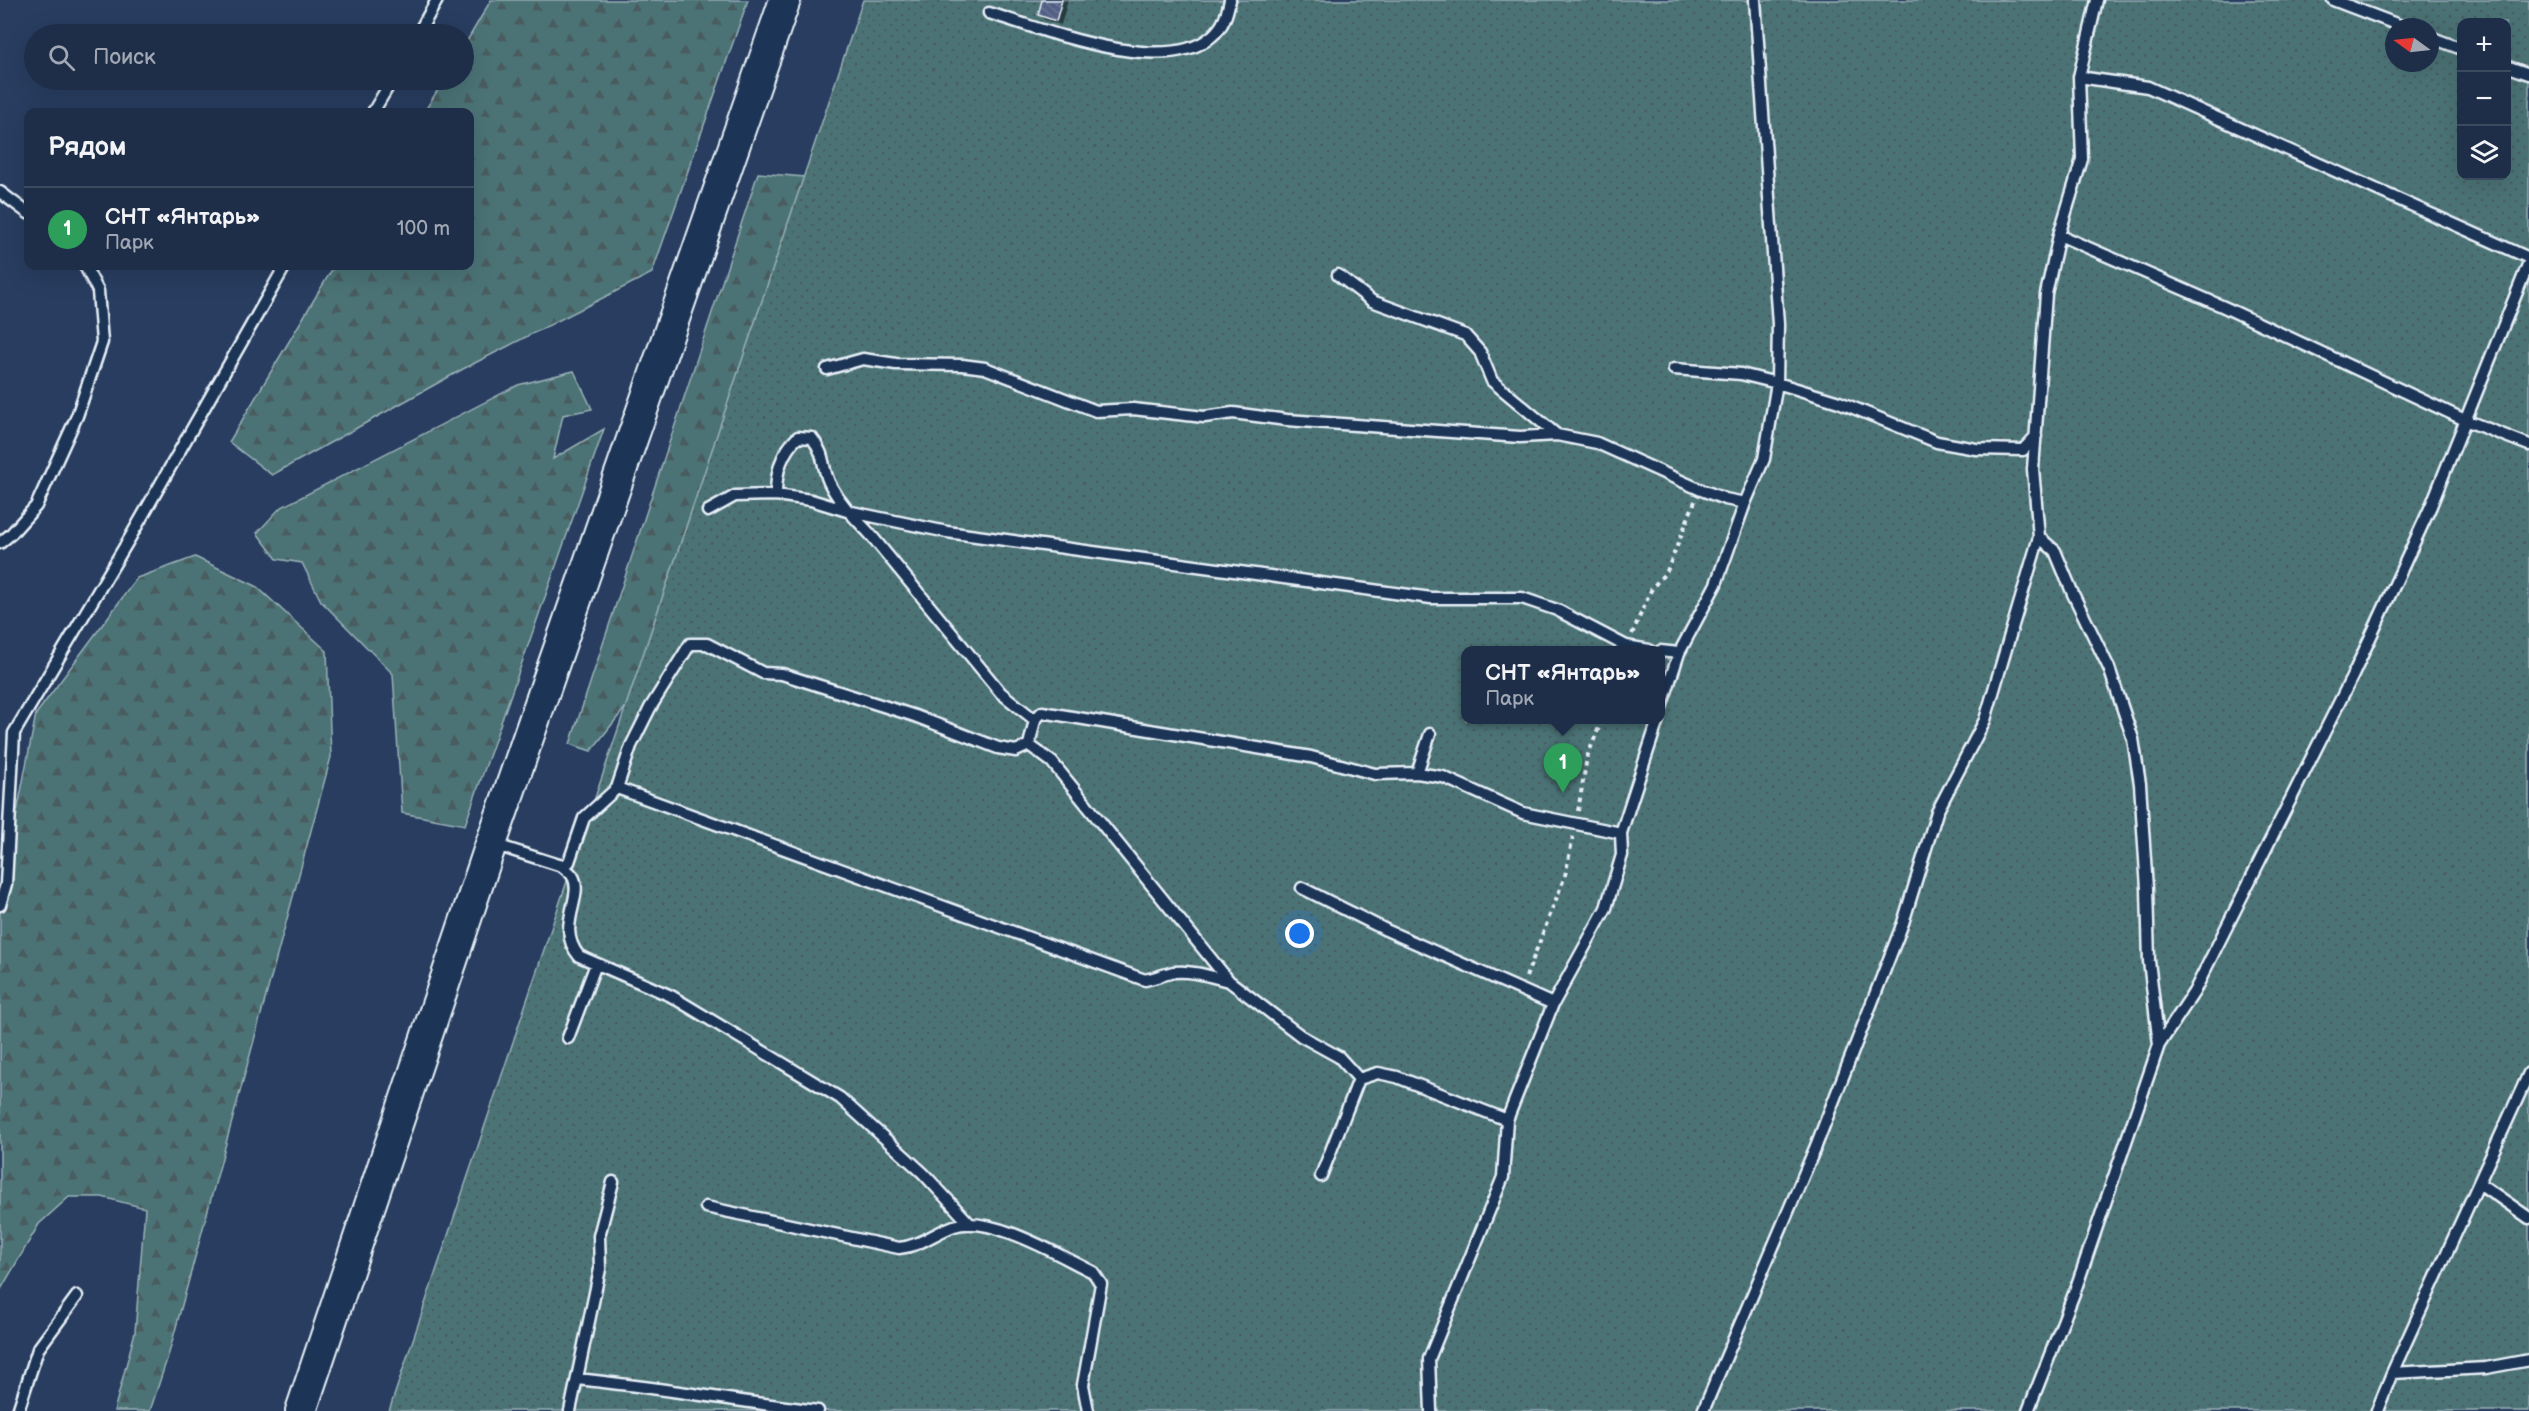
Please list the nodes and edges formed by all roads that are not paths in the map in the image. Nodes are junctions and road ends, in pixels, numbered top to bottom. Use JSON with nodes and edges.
{"nodes":[{"id":1,"x":437,"y":0,"type":"edge"},
{"id":2,"x":785,"y":0,"type":"edge"},
{"id":3,"x":1230,"y":0,"type":"edge"},
{"id":4,"x":1755,"y":0,"type":"edge"},
{"id":5,"x":2097,"y":0,"type":"edge"},
{"id":6,"x":2333,"y":0,"type":"edge"},
{"id":7,"x":989,"y":13,"type":"dead end"},
{"id":8,"x":2385,"y":20,"type":"edge"},
{"id":9,"x":424,"y":24,"type":"edge"},
{"id":10,"x":2439,"y":40,"type":"edge"},
{"id":11,"x":2457,"y":47,"type":"edge"},
{"id":12,"x":2511,"y":68,"type":"edge"},
{"id":13,"x":2529,"y":75,"type":"edge"},
{"id":14,"x":2079,"y":77,"type":"junction"},
{"id":15,"x":386,"y":90,"type":"edge"},
{"id":16,"x":375,"y":108,"type":"edge"},
{"id":17,"x":0,"y":192,"type":"edge"},
{"id":18,"x":24,"y":210,"type":"edge"},
{"id":19,"x":2059,"y":235,"type":"junction"},
{"id":20,"x":2529,"y":260,"type":"edge"},
{"id":21,"x":88,"y":270,"type":"edge"},
{"id":22,"x":283,"y":270,"type":"edge"},
{"id":23,"x":1338,"y":275,"type":"dead end"},
{"id":24,"x":826,"y":369,"type":"dead end"},
{"id":25,"x":1674,"y":369,"type":"dead end"},
{"id":26,"x":1777,"y":383,"type":"junction"},
{"id":27,"x":2465,"y":420,"type":"junction"},
{"id":28,"x":1557,"y":435,"type":"junction"},
{"id":29,"x":2036,"y":436,"type":"junction"},
{"id":30,"x":2529,"y":445,"type":"edge"},
{"id":31,"x":776,"y":495,"type":"junction"},
{"id":32,"x":1745,"y":503,"type":"junction"},
{"id":33,"x":708,"y":511,"type":"dead end"},
{"id":34,"x":847,"y":511,"type":"junction"},
{"id":35,"x":2039,"y":537,"type":"junction"},
{"id":36,"x":0,"y":543,"type":"edge"},
{"id":37,"x":1626,"y":646,"type":"edge"},
{"id":38,"x":1665,"y":652,"type":"edge"},
{"id":39,"x":1679,"y":653,"type":"junction"},
{"id":40,"x":1665,"y":696,"type":"edge"},
{"id":41,"x":1035,"y":720,"type":"junction"},
{"id":42,"x":1657,"y":724,"type":"edge"},
{"id":43,"x":1430,"y":734,"type":"dead end"},
{"id":44,"x":1029,"y":746,"type":"junction"},
{"id":45,"x":1417,"y":773,"type":"junction"},
{"id":46,"x":617,"y":788,"type":"junction"},
{"id":47,"x":1621,"y":833,"type":"junction"},
{"id":48,"x":491,"y":844,"type":"junction"},
{"id":49,"x":562,"y":866,"type":"junction"},
{"id":50,"x":1302,"y":888,"type":"dead end"},
{"id":51,"x":0,"y":905,"type":"edge"},
{"id":52,"x":596,"y":964,"type":"junction"},
{"id":53,"x":1229,"y":981,"type":"junction"},
{"id":54,"x":1553,"y":1004,"type":"junction"},
{"id":55,"x":568,"y":1038,"type":"dead end"},
{"id":56,"x":2159,"y":1045,"type":"junction"},
{"id":57,"x":2529,"y":1073,"type":"edge"},
{"id":58,"x":1359,"y":1079,"type":"junction"},
{"id":59,"x":1507,"y":1120,"type":"junction"},
{"id":60,"x":1321,"y":1176,"type":"dead end"},
{"id":61,"x":613,"y":1182,"type":"dead end"},
{"id":62,"x":2479,"y":1183,"type":"junction"},
{"id":63,"x":706,"y":1207,"type":"dead end"},
{"id":64,"x":2529,"y":1218,"type":"edge"},
{"id":65,"x":970,"y":1224,"type":"junction"},
{"id":66,"x":77,"y":1296,"type":"dead end"},
{"id":67,"x":2529,"y":1360,"type":"edge"},
{"id":68,"x":2392,"y":1373,"type":"junction"},
{"id":69,"x":577,"y":1379,"type":"junction"},
{"id":70,"x":18,"y":1411,"type":"edge"},
{"id":71,"x":301,"y":1411,"type":"edge"},
{"id":72,"x":570,"y":1411,"type":"edge"},
{"id":73,"x":818,"y":1411,"type":"edge"},
{"id":74,"x":1088,"y":1411,"type":"edge"},
{"id":75,"x":1431,"y":1411,"type":"edge"},
{"id":76,"x":1703,"y":1411,"type":"edge"},
{"id":77,"x":2028,"y":1411,"type":"edge"},
{"id":78,"x":2377,"y":1411,"type":"edge"}],
"edges":[{"from":1,"to":9,"type":"lane"},
{"from":2,"to":48,"type":"main road"},
{"from":3,"to":7,"type":"lane"},
{"from":4,"to":26,"type":"lane"},
{"from":5,"to":14,"type":"lane"},
{"from":6,"to":8,"type":"lane"},
{"from":10,"to":11,"type":"lane"},
{"from":12,"to":13,"type":"lane"},
{"from":14,"to":19,"type":"lane"},
{"from":14,"to":20,"type":"lane"},
{"from":15,"to":16,"type":"lane"},
{"from":17,"to":18,"type":"lane"},
{"from":19,"to":27,"type":"lane"},
{"from":19,"to":29,"type":"lane"},
{"from":20,"to":27,"type":"lane"},
{"from":21,"to":36,"type":"lane"},
{"from":22,"to":51,"type":"lane"},
{"from":23,"to":28,"type":"lane"},
{"from":24,"to":28,"type":"lane"},
{"from":25,"to":26,"type":"lane"},
{"from":26,"to":29,"type":"lane"},
{"from":26,"to":32,"type":"lane"},
{"from":27,"to":30,"type":"lane"},
{"from":27,"to":56,"type":"lane"},
{"from":28,"to":32,"type":"lane"},
{"from":29,"to":35,"type":"lane"},
{"from":31,"to":33,"type":"lane"},
{"from":31,"to":34,"type":"lane"},
{"from":31,"to":34,"type":"lane"},
{"from":32,"to":39,"type":"lane"},
{"from":34,"to":37,"type":"lane"},
{"from":34,"to":41,"type":"lane"},
{"from":35,"to":56,"type":"lane"},
{"from":35,"to":76,"type":"lane"},
{"from":38,"to":39,"type":"lane"},
{"from":39,"to":40,"type":"lane"},
{"from":41,"to":44,"type":"lane"},
{"from":41,"to":45,"type":"lane"},
{"from":42,"to":47,"type":"lane"},
{"from":43,"to":45,"type":"lane"},
{"from":44,"to":46,"type":"lane"},
{"from":44,"to":53,"type":"lane"},
{"from":45,"to":47,"type":"lane"},
{"from":46,"to":49,"type":"lane"},
{"from":46,"to":53,"type":"lane"},
{"from":47,"to":54,"type":"lane"},
{"from":48,"to":49,"type":"lane"},
{"from":48,"to":71,"type":"main road"},
{"from":49,"to":52,"type":"lane"},
{"from":50,"to":54,"type":"lane"},
{"from":52,"to":55,"type":"lane"},
{"from":52,"to":65,"type":"lane"},
{"from":53,"to":58,"type":"lane"},
{"from":54,"to":59,"type":"lane"},
{"from":56,"to":77,"type":"lane"},
{"from":57,"to":62,"type":"lane"},
{"from":58,"to":59,"type":"lane"},
{"from":58,"to":60,"type":"lane"},
{"from":59,"to":75,"type":"lane"},
{"from":61,"to":69,"type":"lane"},
{"from":62,"to":64,"type":"lane"},
{"from":62,"to":68,"type":"lane"},
{"from":63,"to":65,"type":"lane"},
{"from":65,"to":74,"type":"lane"},
{"from":66,"to":70,"type":"lane"},
{"from":67,"to":68,"type":"lane"},
{"from":68,"to":78,"type":"lane"},
{"from":69,"to":72,"type":"lane"},
{"from":69,"to":73,"type":"lane"}]}
